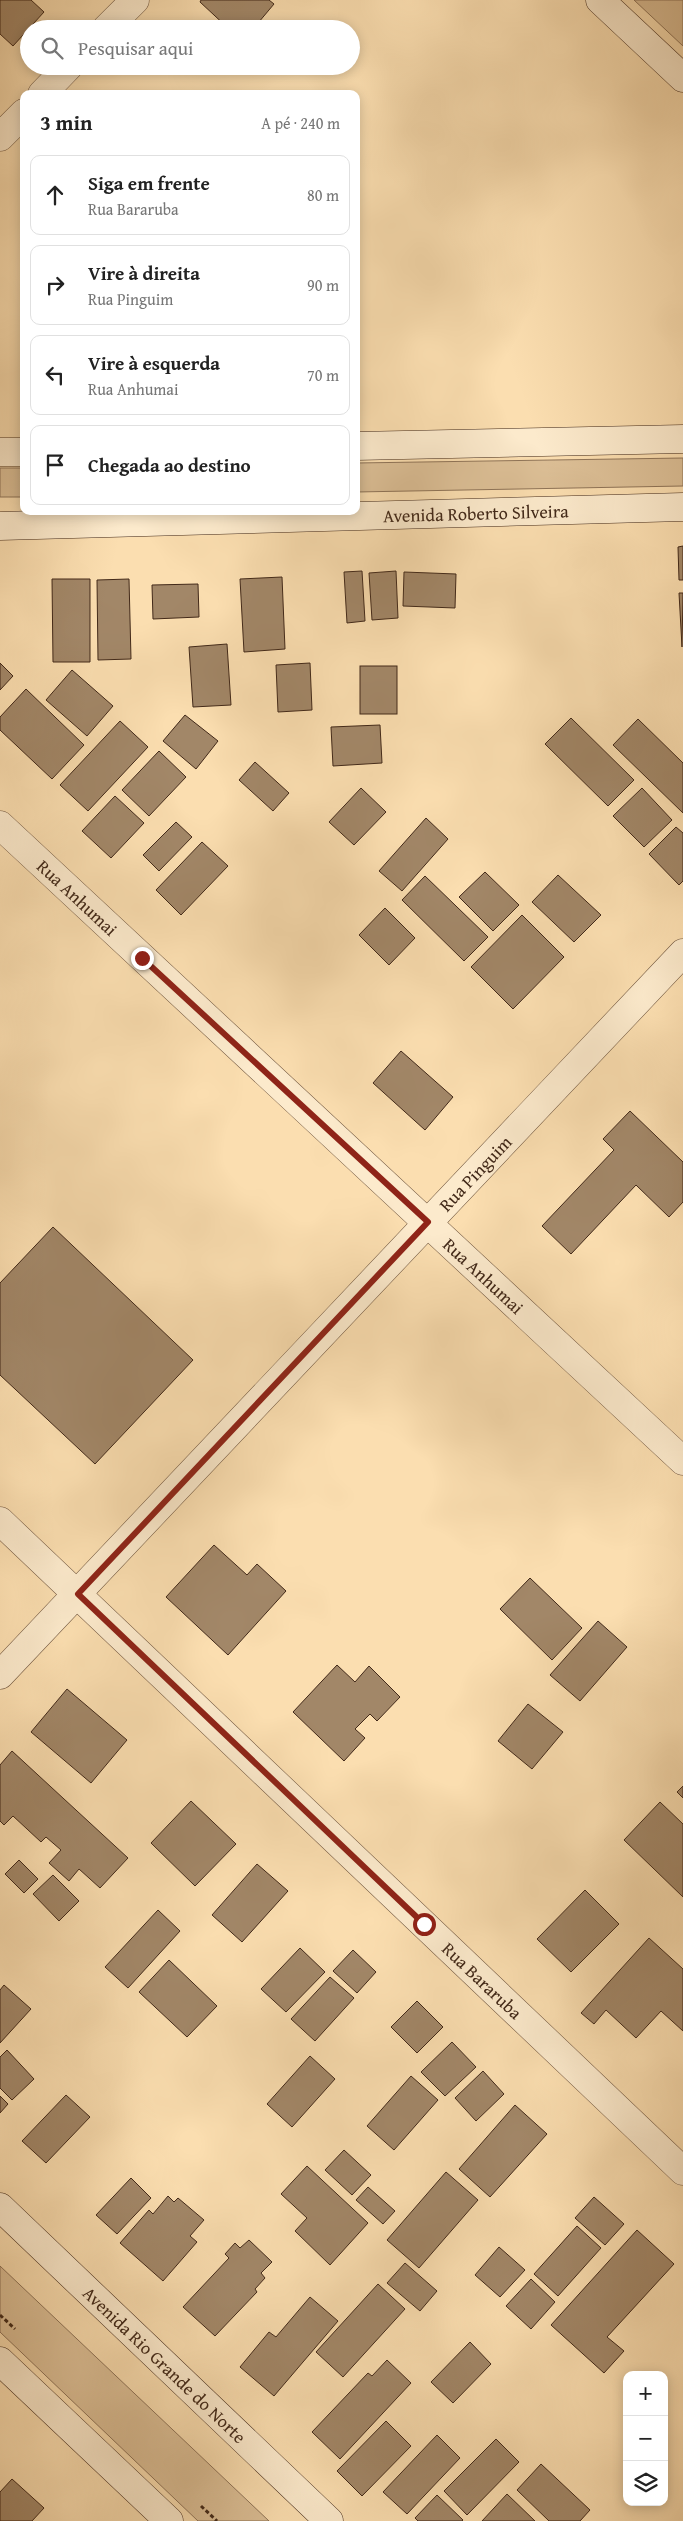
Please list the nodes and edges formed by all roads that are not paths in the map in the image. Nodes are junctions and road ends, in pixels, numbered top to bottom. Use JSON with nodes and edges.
{"nodes":[{"id":1,"x":135,"y":0,"type":"edge"},
{"id":2,"x":600,"y":0,"type":"edge"},
{"id":3,"x":115,"y":20,"type":"edge"},
{"id":4,"x":60,"y":75,"type":"edge"},
{"id":5,"x":683,"y":78,"type":"edge"},
{"id":6,"x":46,"y":90,"type":"edge"},
{"id":7,"x":20,"y":116,"type":"edge"},
{"id":8,"x":0,"y":137,"type":"edge"},
{"id":9,"x":683,"y":439,"type":"edge"},
{"id":10,"x":360,"y":446,"type":"edge"},
{"id":11,"x":0,"y":452,"type":"edge"},
{"id":12,"x":20,"y":452,"type":"edge"},
{"id":13,"x":683,"y":506,"type":"edge"},
{"id":14,"x":0,"y":526,"type":"edge"},
{"id":15,"x":0,"y":825,"type":"edge"},
{"id":16,"x":683,"y":953,"type":"edge"},
{"id":17,"x":428,"y":1222,"type":"junction"},
{"id":18,"x":683,"y":1461,"type":"edge"},
{"id":19,"x":0,"y":1521,"type":"edge"},
{"id":20,"x":78,"y":1594,"type":"junction"},
{"id":21,"x":0,"y":1675,"type":"edge"},
{"id":22,"x":683,"y":2171,"type":"edge"},
{"id":23,"x":0,"y":2207,"type":"edge"},
{"id":24,"x":0,"y":2361,"type":"edge"},
{"id":25,"x":169,"y":2521,"type":"edge"},
{"id":26,"x":329,"y":2521,"type":"edge"}],
"edges":[{"from":1,"to":3,"type":"street"},
{"from":2,"to":5,"type":"street"},
{"from":4,"to":6,"type":"street"},
{"from":7,"to":8,"type":"street"},
{"from":9,"to":10,"type":"street"},
{"from":11,"to":12,"type":"street"},
{"from":13,"to":14,"type":"street","name":"Avenida Roberto Silveira"},
{"from":15,"to":17,"type":"street","name":"Rua Anhumai"},
{"from":16,"to":17,"type":"street","name":"Rua Pinguim"},
{"from":17,"to":18,"type":"street","name":"Rua Anhumai"},
{"from":17,"to":20,"type":"street","name":"Rua Pinguim"},
{"from":19,"to":20,"type":"street","name":"Rua Bararuba"},
{"from":20,"to":21,"type":"street","name":"Rua Pinguim"},
{"from":20,"to":22,"type":"street","name":"Rua Bararuba"},
{"from":23,"to":26,"type":"street","name":"Avenida Rio Grande do Norte"},
{"from":24,"to":25,"type":"street"}]}
